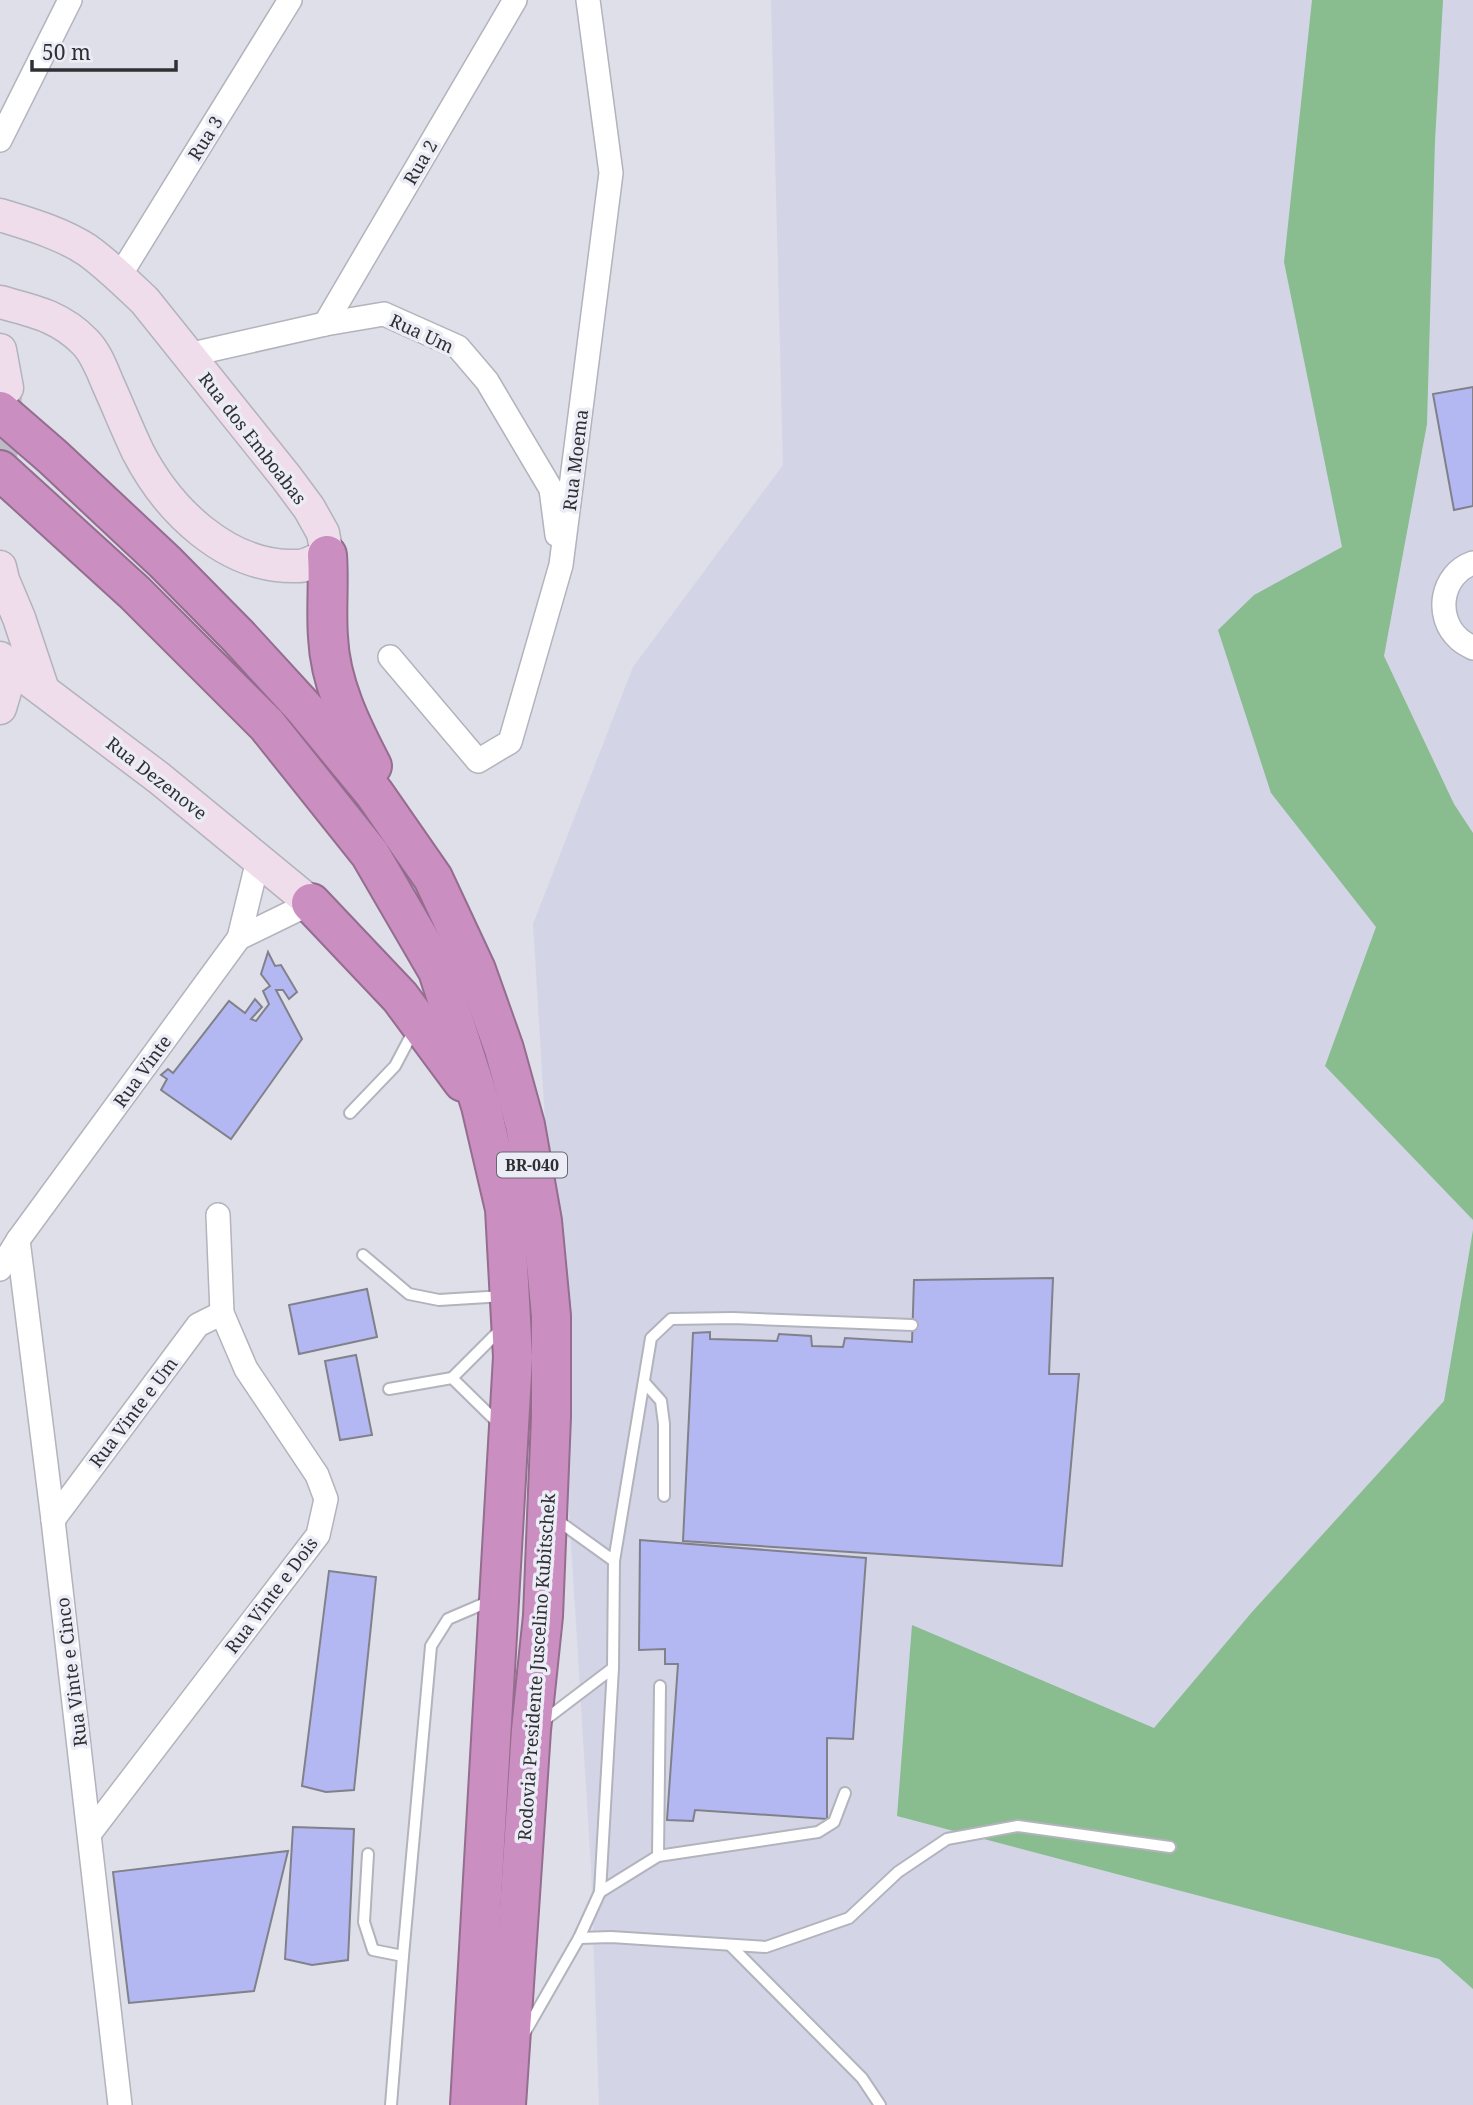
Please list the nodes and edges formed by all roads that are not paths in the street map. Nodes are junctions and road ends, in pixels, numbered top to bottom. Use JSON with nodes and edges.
{"nodes":[{"id":1,"x":70,"y":0,"type":"edge"},
{"id":2,"x":290,"y":0,"type":"edge"},
{"id":3,"x":515,"y":0,"type":"edge"},
{"id":4,"x":588,"y":0,"type":"edge"},
{"id":5,"x":0,"y":139,"type":"edge"},
{"id":6,"x":0,"y":215,"type":"edge"},
{"id":7,"x":119,"y":277,"type":"junction"},
{"id":8,"x":0,"y":302,"type":"edge"},
{"id":9,"x":325,"y":324,"type":"junction"},
{"id":10,"x":0,"y":350,"type":"edge"},
{"id":11,"x":188,"y":355,"type":"junction"},
{"id":12,"x":3,"y":400,"type":"edge"},
{"id":13,"x":0,"y":470,"type":"edge"},
{"id":14,"x":327,"y":555,"type":"junction"},
{"id":15,"x":1473,"y":563,"type":"edge"},
{"id":16,"x":562,"y":565,"type":"junction"},
{"id":17,"x":0,"y":567,"type":"edge"},
{"id":18,"x":1473,"y":648,"type":"edge"},
{"id":19,"x":4,"y":657,"type":"edge"},
{"id":20,"x":390,"y":657,"type":"dead end"},
{"id":21,"x":43,"y":690,"type":"junction"},
{"id":22,"x":0,"y":708,"type":"edge"},
{"id":23,"x":258,"y":860,"type":"junction"},
{"id":24,"x":433,"y":878,"type":"junction"},
{"id":25,"x":311,"y":903,"type":"junction"},
{"id":26,"x":239,"y":938,"type":"junction"},
{"id":27,"x":418,"y":1022,"type":"junction"},
{"id":28,"x":481,"y":1106,"type":"junction"},
{"id":29,"x":350,"y":1113,"type":"dead end"},
{"id":30,"x":218,"y":1215,"type":"dead end"},
{"id":31,"x":18,"y":1240,"type":"junction"},
{"id":32,"x":363,"y":1255,"type":"dead end"},
{"id":33,"x":0,"y":1269,"type":"edge"},
{"id":34,"x":511,"y":1307,"type":"junction"},
{"id":35,"x":222,"y":1313,"type":"junction"},
{"id":36,"x":912,"y":1325,"type":"dead end"},
{"id":37,"x":452,"y":1378,"type":"junction"},
{"id":38,"x":644,"y":1382,"type":"junction"},
{"id":39,"x":389,"y":1389,"type":"dead end"},
{"id":40,"x":509,"y":1434,"type":"junction"},
{"id":41,"x":664,"y":1496,"type":"dead end"},
{"id":42,"x":547,"y":1513,"type":"junction"},
{"id":43,"x":53,"y":1520,"type":"junction"},
{"id":44,"x":614,"y":1561,"type":"junction"},
{"id":45,"x":499,"y":1597,"type":"junction"},
{"id":46,"x":613,"y":1668,"type":"junction"},
{"id":47,"x":660,"y":1686,"type":"dead end"},
{"id":48,"x":531,"y":1730,"type":"junction"},
{"id":49,"x":845,"y":1793,"type":"dead end"},
{"id":50,"x":90,"y":1833,"type":"junction"},
{"id":51,"x":1170,"y":1847,"type":"dead end"},
{"id":52,"x":369,"y":1854,"type":"dead end"},
{"id":53,"x":658,"y":1856,"type":"junction"},
{"id":54,"x":600,"y":1892,"type":"junction"},
{"id":55,"x":579,"y":1938,"type":"junction"},
{"id":56,"x":730,"y":1945,"type":"junction"},
{"id":57,"x":403,"y":1956,"type":"junction"},
{"id":58,"x":509,"y":2061,"type":"junction"},
{"id":59,"x":120,"y":2105,"type":"edge"},
{"id":60,"x":391,"y":2105,"type":"edge"},
{"id":61,"x":470,"y":2105,"type":"edge"},
{"id":62,"x":506,"y":2105,"type":"edge"},
{"id":63,"x":880,"y":2105,"type":"edge"}],
"edges":[{"from":1,"to":5,"type":"street"},
{"from":2,"to":7,"type":"street","name":"Rua 3"},
{"from":3,"to":9,"type":"street","name":"Rua 2"},
{"from":4,"to":16,"type":"street","name":"Rua Moema"},
{"from":6,"to":7,"type":"main road","name":"Rua dos Emboabas"},
{"from":7,"to":11,"type":"main road","name":"Rua dos Emboabas"},
{"from":8,"to":14,"type":"main road"},
{"from":9,"to":11,"type":"street","name":"Rua Um"},
{"from":9,"to":16,"type":"street","name":"Rua Um"},
{"from":10,"to":12,"type":"main road"},
{"from":11,"to":14,"type":"main road","name":"Rua dos Emboabas"},
{"from":12,"to":24,"type":"highway","name":"Rodovia Presidente Juscelino Kubitschek","number":"BR-040"},
{"from":13,"to":28,"type":"highway","number":"BR-040"},
{"from":14,"to":24,"type":"highway"},
{"from":15,"to":18,"type":"street"},
{"from":16,"to":20,"type":"street","name":"Rua Moema"},
{"from":17,"to":21,"type":"main road"},
{"from":19,"to":21,"type":"main road","name":"Rua Dezenove"},
{"from":19,"to":22,"type":"main road"},
{"from":21,"to":23,"type":"main road","name":"Rua Dezenove"},
{"from":23,"to":25,"type":"main road","name":"Rua Dezenove"},
{"from":23,"to":26,"type":"street"},
{"from":24,"to":42,"type":"highway","name":"Rodovia Presidente Juscelino Kubitschek","number":"BR-040"},
{"from":25,"to":26,"type":"street","name":"Rua Vinte"},
{"from":25,"to":27,"type":"highway"},
{"from":26,"to":31,"type":"street","name":"Rua Vinte"},
{"from":27,"to":28,"type":"highway"},
{"from":27,"to":29,"type":"lane"},
{"from":28,"to":34,"type":"highway","number":"BR-040"},
{"from":30,"to":35,"type":"street","name":"Rua Vinte e Dois"},
{"from":31,"to":33,"type":"street","name":"Rua Vinte"},
{"from":31,"to":43,"type":"street","name":"Rua Vinte e Cinco"},
{"from":32,"to":34,"type":"lane"},
{"from":34,"to":37,"type":"lane"},
{"from":34,"to":40,"type":"highway","number":"BR-040"},
{"from":35,"to":43,"type":"street","name":"Rua Vinte e Um"},
{"from":35,"to":50,"type":"street","name":"Rua Vinte e Dois"},
{"from":36,"to":38,"type":"lane"},
{"from":37,"to":39,"type":"lane"},
{"from":37,"to":40,"type":"lane"},
{"from":38,"to":41,"type":"lane"},
{"from":38,"to":44,"type":"lane"},
{"from":40,"to":45,"type":"highway","number":"BR-040"},
{"from":42,"to":44,"type":"lane"},
{"from":42,"to":48,"type":"highway","name":"Rodovia Presidente Juscelino Kubitschek","number":"BR-040"},
{"from":43,"to":50,"type":"street","name":"Rua Vinte e Cinco"},
{"from":44,"to":46,"type":"lane"},
{"from":45,"to":57,"type":"lane"},
{"from":45,"to":61,"type":"highway","number":"BR-040"},
{"from":46,"to":48,"type":"lane"},
{"from":46,"to":54,"type":"lane"},
{"from":47,"to":53,"type":"lane"},
{"from":48,"to":58,"type":"highway","name":"Rodovia Presidente Juscelino Kubitschek","number":"BR-040"},
{"from":49,"to":53,"type":"lane"},
{"from":50,"to":59,"type":"street","name":"Rua Vinte e Cinco"},
{"from":51,"to":56,"type":"lane"},
{"from":52,"to":57,"type":"lane"},
{"from":53,"to":54,"type":"lane"},
{"from":54,"to":55,"type":"lane"},
{"from":55,"to":56,"type":"lane"},
{"from":55,"to":58,"type":"lane"},
{"from":56,"to":63,"type":"lane"},
{"from":57,"to":60,"type":"lane"},
{"from":58,"to":62,"type":"highway","name":"Rodovia Presidente Juscelino Kubitschek","number":"BR-040"}]}
